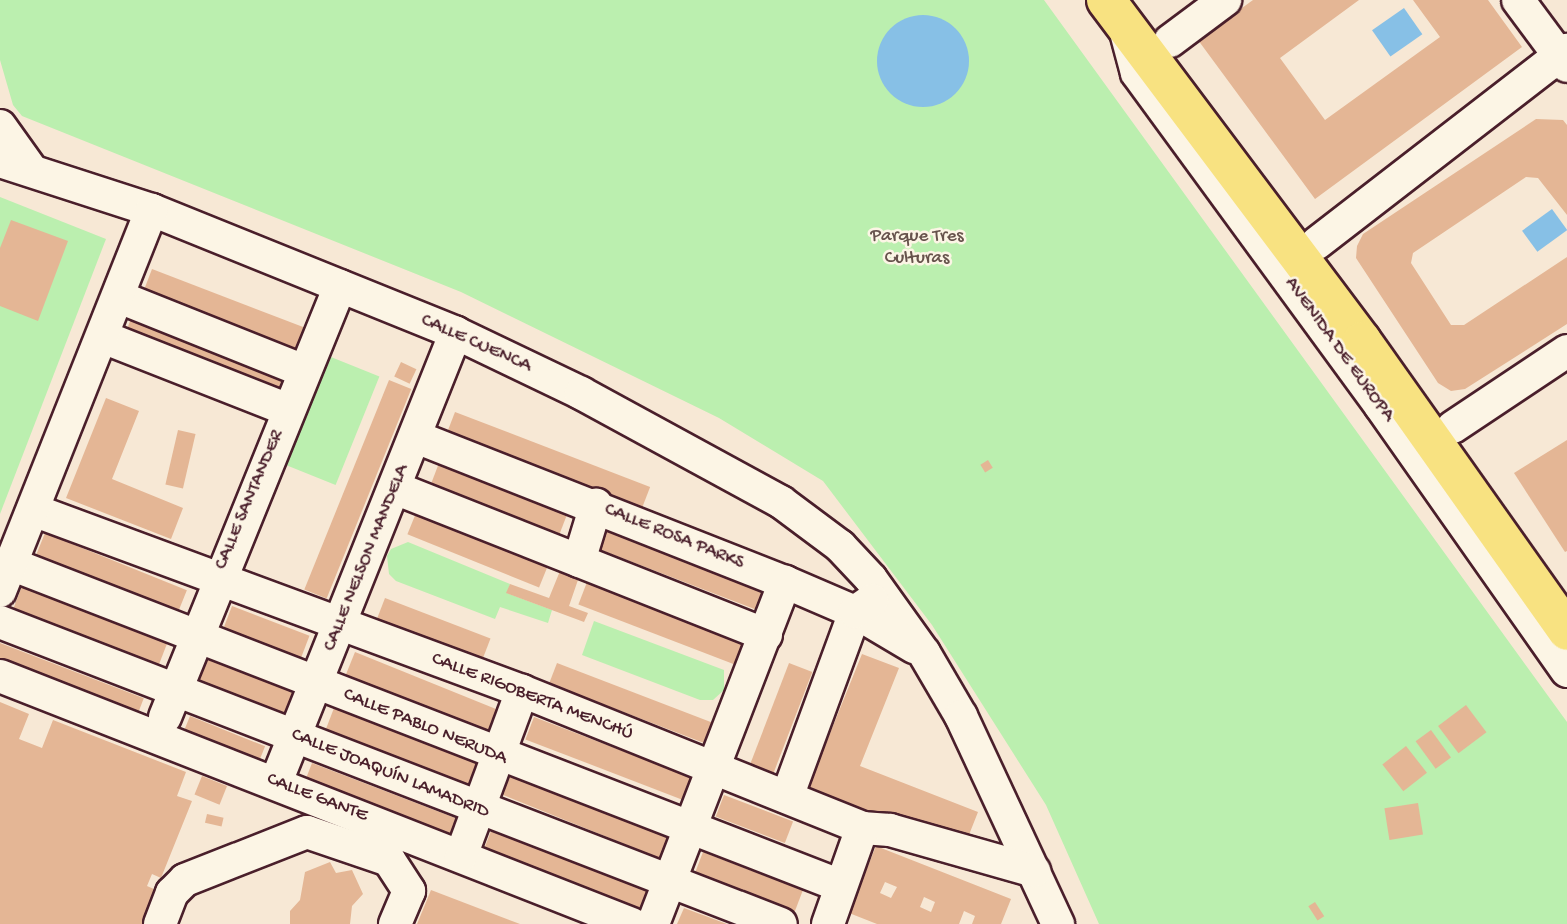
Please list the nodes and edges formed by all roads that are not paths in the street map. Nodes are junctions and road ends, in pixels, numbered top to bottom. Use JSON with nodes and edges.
{"nodes":[{"id":1,"x":1225,"y":0,"type":"edge"},
{"id":2,"x":1518,"y":0,"type":"edge"},
{"id":3,"x":1123,"y":8,"type":"edge"},
{"id":4,"x":1170,"y":41,"type":"junction"},
{"id":5,"x":1564,"y":58,"type":"edge"},
{"id":6,"x":0,"y":126,"type":"edge"},
{"id":7,"x":15,"y":164,"type":"edge"},
{"id":8,"x":152,"y":210,"type":"junction"},
{"id":9,"x":1317,"y":243,"type":"junction"},
{"id":10,"x":340,"y":286,"type":"junction"},
{"id":11,"x":119,"y":297,"type":"junction"},
{"id":12,"x":456,"y":333,"type":"junction"},
{"id":13,"x":103,"y":337,"type":"junction"},
{"id":14,"x":1567,"y":351,"type":"edge"},
{"id":15,"x":304,"y":371,"type":"junction"},
{"id":16,"x":288,"y":410,"type":"junction"},
{"id":17,"x":1453,"y":427,"type":"junction"},
{"id":18,"x":416,"y":437,"type":"junction"},
{"id":19,"x":395,"y":488,"type":"junction"},
{"id":20,"x":596,"y":505,"type":"junction"},
{"id":21,"x":33,"y":510,"type":"junction"},
{"id":22,"x":579,"y":561,"type":"junction"},
{"id":23,"x":219,"y":576,"type":"junction"},
{"id":24,"x":6,"y":578,"type":"edge"},
{"id":25,"x":785,"y":582,"type":"junction"},
{"id":26,"x":1567,"y":590,"type":"edge"},
{"id":27,"x":881,"y":593,"type":"junction"},
{"id":28,"x":855,"y":612,"type":"junction"},
{"id":29,"x":0,"y":622,"type":"edge"},
{"id":30,"x":340,"y":625,"type":"junction"},
{"id":31,"x":1567,"y":631,"type":"edge"},
{"id":32,"x":766,"y":635,"type":"junction"},
{"id":33,"x":196,"y":636,"type":"junction"},
{"id":34,"x":924,"y":653,"type":"junction"},
{"id":35,"x":1567,"y":671,"type":"edge"},
{"id":36,"x":0,"y":676,"type":"edge"},
{"id":37,"x":316,"y":684,"type":"junction"},
{"id":38,"x":522,"y":691,"type":"junction"},
{"id":39,"x":170,"y":703,"type":"junction"},
{"id":40,"x":295,"y":736,"type":"junction"},
{"id":41,"x":499,"y":756,"type":"junction"},
{"id":42,"x":714,"y":768,"type":"junction"},
{"id":43,"x":276,"y":782,"type":"junction"},
{"id":44,"x":787,"y":797,"type":"junction"},
{"id":45,"x":480,"y":810,"type":"junction"},
{"id":46,"x":691,"y":828,"type":"junction"},
{"id":47,"x":862,"y":828,"type":"junction"},
{"id":48,"x":461,"y":856,"type":"junction"},
{"id":49,"x":1034,"y":871,"type":"junction"},
{"id":50,"x":669,"y":882,"type":"junction"},
{"id":51,"x":841,"y":886,"type":"junction"},
{"id":52,"x":573,"y":913,"type":"edge"},
{"id":53,"x":160,"y":924,"type":"edge"},
{"id":54,"x":395,"y":924,"type":"edge"},
{"id":55,"x":632,"y":924,"type":"edge"},
{"id":56,"x":653,"y":924,"type":"edge"},
{"id":57,"x":780,"y":924,"type":"edge"},
{"id":58,"x":828,"y":924,"type":"edge"},
{"id":59,"x":1058,"y":924,"type":"edge"}],
"edges":[{"from":1,"to":4,"type":"street"},
{"from":2,"to":5,"type":"street"},
{"from":3,"to":4,"type":"main road"},
{"from":3,"to":31,"type":"main road","name":"AVENIDA DE EUROPA"},
{"from":3,"to":35,"type":"street","name":"AVENIDA DE EUROPA"},
{"from":4,"to":9,"type":"main road"},
{"from":5,"to":9,"type":"street"},
{"from":6,"to":7,"type":"street","name":"CALLE CUENCA"},
{"from":7,"to":8,"type":"street","name":"CALLE CUENCA"},
{"from":8,"to":10,"type":"street","name":"CALLE CUENCA"},
{"from":8,"to":11,"type":"street"},
{"from":9,"to":17,"type":"main road"},
{"from":10,"to":12,"type":"street","name":"CALLE CUENCA"},
{"from":10,"to":15,"type":"street","name":"CALLE SANTANDER"},
{"from":11,"to":13,"type":"street"},
{"from":11,"to":15,"type":"street"},
{"from":12,"to":18,"type":"street","name":"CALLE NELSON MANDELA"},
{"from":12,"to":27,"type":"street","name":"CALLE CUENCA"},
{"from":13,"to":16,"type":"street"},
{"from":13,"to":21,"type":"street"},
{"from":14,"to":17,"type":"street"},
{"from":15,"to":16,"type":"street","name":"CALLE SANTANDER"},
{"from":16,"to":23,"type":"street","name":"CALLE SANTANDER"},
{"from":17,"to":26,"type":"main road"},
{"from":18,"to":19,"type":"street","name":"CALLE NELSON MANDELA"},
{"from":18,"to":20,"type":"street","name":"CALLE ROSA PARKS"},
{"from":19,"to":22,"type":"street"},
{"from":19,"to":30,"type":"street","name":"CALLE NELSON MANDELA"},
{"from":20,"to":22,"type":"street"},
{"from":20,"to":25,"type":"street","name":"CALLE ROSA PARKS"},
{"from":21,"to":23,"type":"street","name":"CALLE RIGOBERTA MENCHÚ"},
{"from":21,"to":24,"type":"street"},
{"from":22,"to":32,"type":"street"},
{"from":23,"to":30,"type":"street","name":"CALLE RIGOBERTA MENCHÚ"},
{"from":23,"to":33,"type":"street","name":"CALLE SANTANDER"},
{"from":24,"to":33,"type":"street","name":"CALLE PABLO NERUDA"},
{"from":25,"to":28,"type":"street","name":"CALLE ROSA PARKS"},
{"from":25,"to":32,"type":"street"},
{"from":27,"to":28,"type":"street"},
{"from":27,"to":34,"type":"street","name":"CALLE ROSA PARKS"},
{"from":28,"to":34,"type":"street","name":"CALLE ROSA PARKS"},
{"from":28,"to":44,"type":"street"},
{"from":29,"to":39,"type":"street","name":"CALLE JOAQUÍN LAMADRID"},
{"from":30,"to":37,"type":"street","name":"CALLE NELSON MANDELA"},
{"from":30,"to":38,"type":"street","name":"CALLE RIGOBERTA MENCHÚ"},
{"from":32,"to":42,"type":"street"},
{"from":33,"to":37,"type":"street","name":"CALLE PABLO NERUDA"},
{"from":33,"to":39,"type":"street","name":"CALLE SANTANDER"},
{"from":34,"to":49,"type":"street","name":"CALLE ROSA PARKS"},
{"from":36,"to":43,"type":"street","name":"CALLE GANTE"},
{"from":37,"to":40,"type":"street","name":"CALLE NELSON MANDELA"},
{"from":37,"to":41,"type":"street","name":"CALLE PABLO NERUDA"},
{"from":38,"to":41,"type":"street"},
{"from":38,"to":42,"type":"street","name":"CALLE RIGOBERTA MENCHÚ"},
{"from":39,"to":40,"type":"street","name":"CALLE JOAQUÍN LAMADRID"},
{"from":40,"to":43,"type":"street","name":"CALLE NELSON MANDELA"},
{"from":40,"to":45,"type":"street","name":"CALLE JOAQUÍN LAMADRID"},
{"from":41,"to":45,"type":"street"},
{"from":41,"to":46,"type":"street","name":"CALLE PABLO NERUDA"},
{"from":42,"to":44,"type":"street","name":"CALLE RIGOBERTA MENCHÚ"},
{"from":42,"to":46,"type":"street"},
{"from":43,"to":48,"type":"street","name":"CALLE GANTE"},
{"from":44,"to":47,"type":"street","name":"CALLE RIGOBERTA MENCHÚ"},
{"from":45,"to":48,"type":"street"},
{"from":45,"to":50,"type":"street","name":"CALLE JOAQUÍN LAMADRID"},
{"from":46,"to":50,"type":"street"},
{"from":46,"to":51,"type":"street","name":"CALLE PABLO NERUDA"},
{"from":47,"to":49,"type":"street","name":"CALLE RIGOBERTA MENCHÚ"},
{"from":47,"to":51,"type":"street"},
{"from":48,"to":52,"type":"street","name":"CALLE GANTE"},
{"from":49,"to":59,"type":"street","name":"CALLE ROSA PARKS"},
{"from":50,"to":56,"type":"street"},
{"from":50,"to":57,"type":"street","name":"CALLE JOAQUÍN LAMADRID"},
{"from":51,"to":58,"type":"street"},
{"from":52,"to":55,"type":"street","name":"CALLE GANTE"},
{"from":53,"to":54,"type":"street"}]}
